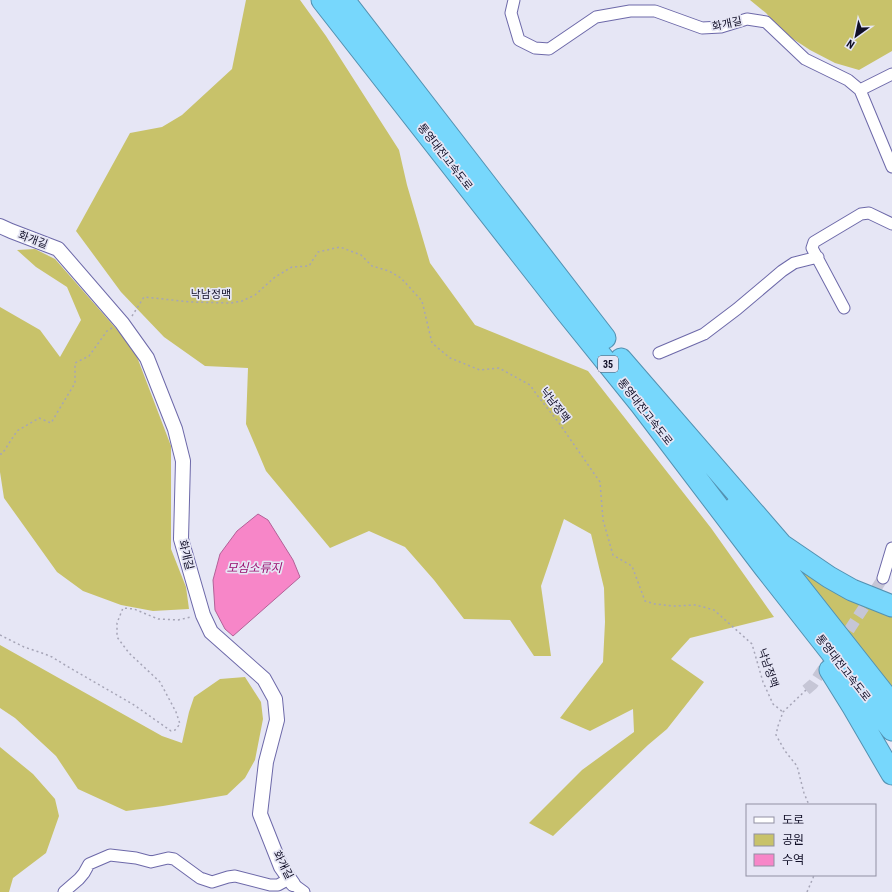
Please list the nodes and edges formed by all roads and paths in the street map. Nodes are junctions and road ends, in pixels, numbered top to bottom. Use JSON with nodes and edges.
{"nodes":[{"id":1,"x":322,"y":0,"type":"edge"},
{"id":2,"x":344,"y":0,"type":"edge"},
{"id":3,"x":514,"y":0,"type":"edge"},
{"id":4,"x":892,"y":74,"type":"edge"},
{"id":5,"x":860,"y":90,"type":"junction"},
{"id":6,"x":892,"y":167,"type":"edge"},
{"id":7,"x":892,"y":224,"type":"edge"},
{"id":8,"x":0,"y":226,"type":"edge"},
{"id":9,"x":818,"y":257,"type":"junction"},
{"id":10,"x":844,"y":308,"type":"dead end"},
{"id":11,"x":122,"y":323,"type":"junction"},
{"id":12,"x":659,"y":353,"type":"dead end"},
{"id":13,"x":621,"y":359,"type":"junction"},
{"id":14,"x":0,"y":454,"type":"edge"},
{"id":15,"x":892,"y":548,"type":"edge"},
{"id":16,"x":764,"y":567,"type":"junction"},
{"id":17,"x":883,"y":578,"type":"tunnel mouth"},
{"id":18,"x":892,"y":606,"type":"edge"},
{"id":19,"x":203,"y":615,"type":"junction"},
{"id":20,"x":0,"y":635,"type":"edge"},
{"id":21,"x":806,"y":690,"type":"tunnel mouth"},
{"id":22,"x":892,"y":704,"type":"edge"},
{"id":23,"x":783,"y":712,"type":"junction"},
{"id":24,"x":892,"y":730,"type":"edge"},
{"id":25,"x":892,"y":774,"type":"edge"},
{"id":26,"x":809,"y":804,"type":"edge"},
{"id":27,"x":814,"y":876,"type":"edge"},
{"id":28,"x":295,"y":885,"type":"edge"},
{"id":29,"x":64,"y":892,"type":"edge"},
{"id":30,"x":806,"y":892,"type":"edge"}],
"edges":[{"from":1,"to":16,"type":"highway","name":"통영대전고속도로","number":"35"},
{"from":2,"to":13,"type":"highway","name":"통영대전고속도로","number":"35"},
{"from":3,"to":5,"type":"street","name":"화개길"},
{"from":4,"to":5,"type":"street"},
{"from":5,"to":6,"type":"street"},
{"from":7,"to":9,"type":"street"},
{"from":8,"to":11,"type":"street","name":"화개길"},
{"from":9,"to":10,"type":"street"},
{"from":9,"to":12,"type":"street"},
{"from":11,"to":14,"type":"path","name":"낙남정맥"},
{"from":11,"to":19,"type":"street","name":"화개길"},
{"from":11,"to":23,"type":"path","name":"낙남정맥"},
{"from":13,"to":18,"type":"highway"},
{"from":13,"to":22,"type":"highway","name":"통영대전고속도로","number":"35"},
{"from":15,"to":17,"type":"street"},
{"from":16,"to":24,"type":"highway","name":"통영대전고속도로","number":"35"},
{"from":16,"to":25,"type":"highway"},
{"from":19,"to":20,"type":"path"},
{"from":19,"to":28,"type":"street","name":"화개길"},
{"from":21,"to":23,"type":"path"},
{"from":23,"to":26,"type":"path"},
{"from":27,"to":30,"type":"path"},
{"from":28,"to":29,"type":"street"}]}
